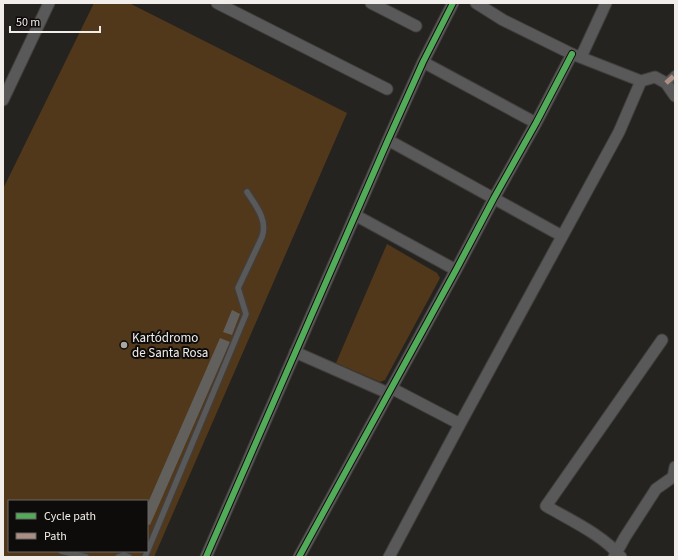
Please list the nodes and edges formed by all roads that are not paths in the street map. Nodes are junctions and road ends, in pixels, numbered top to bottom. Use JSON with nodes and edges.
{"nodes":[{"id":1,"x":49,"y":3,"type":"edge"},
{"id":2,"x":217,"y":3,"type":"edge"},
{"id":3,"x":371,"y":3,"type":"edge"},
{"id":4,"x":453,"y":3,"type":"edge"},
{"id":5,"x":476,"y":3,"type":"edge"},
{"id":6,"x":606,"y":3,"type":"edge"},
{"id":7,"x":416,"y":26,"type":"dead end"},
{"id":8,"x":576,"y":56,"type":"junction"},
{"id":9,"x":423,"y":62,"type":"junction"},
{"id":10,"x":675,"y":76,"type":"edge"},
{"id":11,"x":641,"y":81,"type":"junction"},
{"id":12,"x":666,"y":83,"type":"junction"},
{"id":13,"x":388,"y":89,"type":"dead end"},
{"id":14,"x":675,"y":96,"type":"edge"},
{"id":15,"x":3,"y":100,"type":"edge"},
{"id":16,"x":536,"y":123,"type":"junction"},
{"id":17,"x":388,"y":140,"type":"junction"},
{"id":18,"x":248,"y":192,"type":"dead end"},
{"id":19,"x":494,"y":198,"type":"junction"},
{"id":20,"x":355,"y":215,"type":"junction"},
{"id":21,"x":562,"y":236,"type":"junction"},
{"id":22,"x":456,"y":270,"type":"junction"},
{"id":23,"x":662,"y":340,"type":"dead end"},
{"id":24,"x":295,"y":352,"type":"junction"},
{"id":25,"x":389,"y":390,"type":"junction"},
{"id":26,"x":460,"y":424,"type":"junction"},
{"id":27,"x":674,"y":474,"type":"edge"},
{"id":28,"x":148,"y":550,"type":"edge"},
{"id":29,"x":65,"y":552,"type":"edge"},
{"id":30,"x":119,"y":555,"type":"edge"},
{"id":31,"x":617,"y":555,"type":"edge"},
{"id":32,"x":86,"y":557,"type":"edge"},
{"id":33,"x":129,"y":557,"type":"edge"},
{"id":34,"x":206,"y":557,"type":"edge"},
{"id":35,"x":299,"y":557,"type":"edge"},
{"id":36,"x":389,"y":557,"type":"edge"}],
"edges":[{"from":1,"to":15,"type":"street"},
{"from":2,"to":13,"type":"street"},
{"from":3,"to":7,"type":"street"},
{"from":4,"to":9,"type":"street"},
{"from":5,"to":8,"type":"street"},
{"from":6,"to":8,"type":"street"},
{"from":8,"to":11,"type":"street"},
{"from":8,"to":16,"type":"street"},
{"from":9,"to":16,"type":"street"},
{"from":9,"to":17,"type":"street"},
{"from":10,"to":12,"type":"street"},
{"from":11,"to":12,"type":"street"},
{"from":11,"to":21,"type":"street"},
{"from":12,"to":14,"type":"street"},
{"from":16,"to":19,"type":"street"},
{"from":17,"to":19,"type":"street"},
{"from":17,"to":20,"type":"street"},
{"from":18,"to":28,"type":"lane"},
{"from":19,"to":21,"type":"street"},
{"from":19,"to":22,"type":"street"},
{"from":20,"to":22,"type":"street"},
{"from":20,"to":24,"type":"street"},
{"from":21,"to":26,"type":"street"},
{"from":22,"to":25,"type":"street"},
{"from":23,"to":31,"type":"street"},
{"from":24,"to":25,"type":"street"},
{"from":24,"to":34,"type":"street"},
{"from":25,"to":26,"type":"street"},
{"from":25,"to":35,"type":"street"},
{"from":26,"to":36,"type":"street"},
{"from":27,"to":31,"type":"street"},
{"from":29,"to":32,"type":"lane"},
{"from":30,"to":33,"type":"lane"}]}
